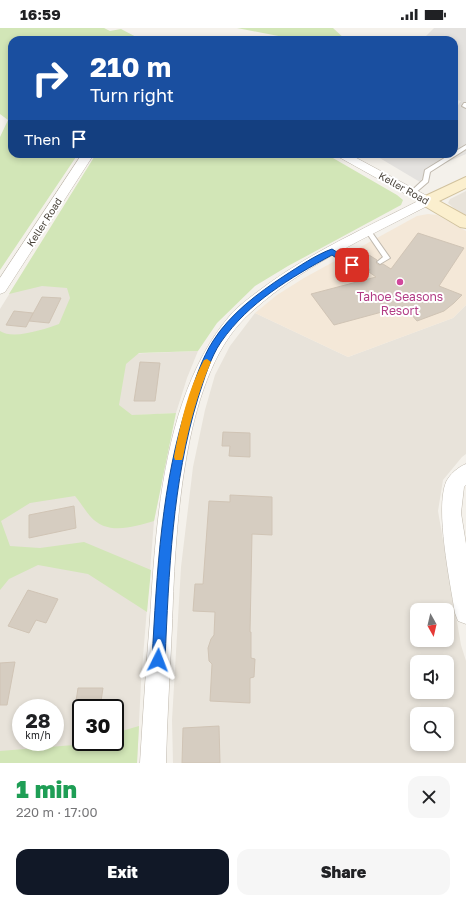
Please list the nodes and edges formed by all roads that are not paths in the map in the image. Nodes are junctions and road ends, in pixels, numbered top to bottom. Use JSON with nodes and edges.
{"nodes":[{"id":1,"x":85,"y":158,"type":"edge"},
{"id":2,"x":348,"y":158,"type":"edge"},
{"id":3,"x":448,"y":158,"type":"edge"},
{"id":4,"x":466,"y":182,"type":"edge"},
{"id":5,"x":419,"y":197,"type":"junction"},
{"id":6,"x":466,"y":223,"type":"edge"},
{"id":7,"x":369,"y":232,"type":"junction"},
{"id":8,"x":332,"y":252,"type":"junction"},
{"id":9,"x":380,"y":262,"type":"dead end"},
{"id":10,"x":366,"y":270,"type":"dead end"},
{"id":11,"x":0,"y":289,"type":"edge"},
{"id":12,"x":466,"y":472,"type":"edge"},
{"id":13,"x":466,"y":614,"type":"edge"},
{"id":14,"x":153,"y":763,"type":"edge"}],
"edges":[{"from":1,"to":11,"type":"street","name":"Keller Road"},
{"from":2,"to":5,"type":"street","name":"Keller Road"},
{"from":3,"to":5,"type":"lane"},
{"from":4,"to":5,"type":"street"},
{"from":5,"to":6,"type":"street","name":"Keller Road"},
{"from":5,"to":7,"type":"street"},
{"from":7,"to":8,"type":"street"},
{"from":7,"to":9,"type":"lane"},
{"from":8,"to":10,"type":"lane"},
{"from":8,"to":14,"type":"street"},
{"from":12,"to":13,"type":"street"}]}
